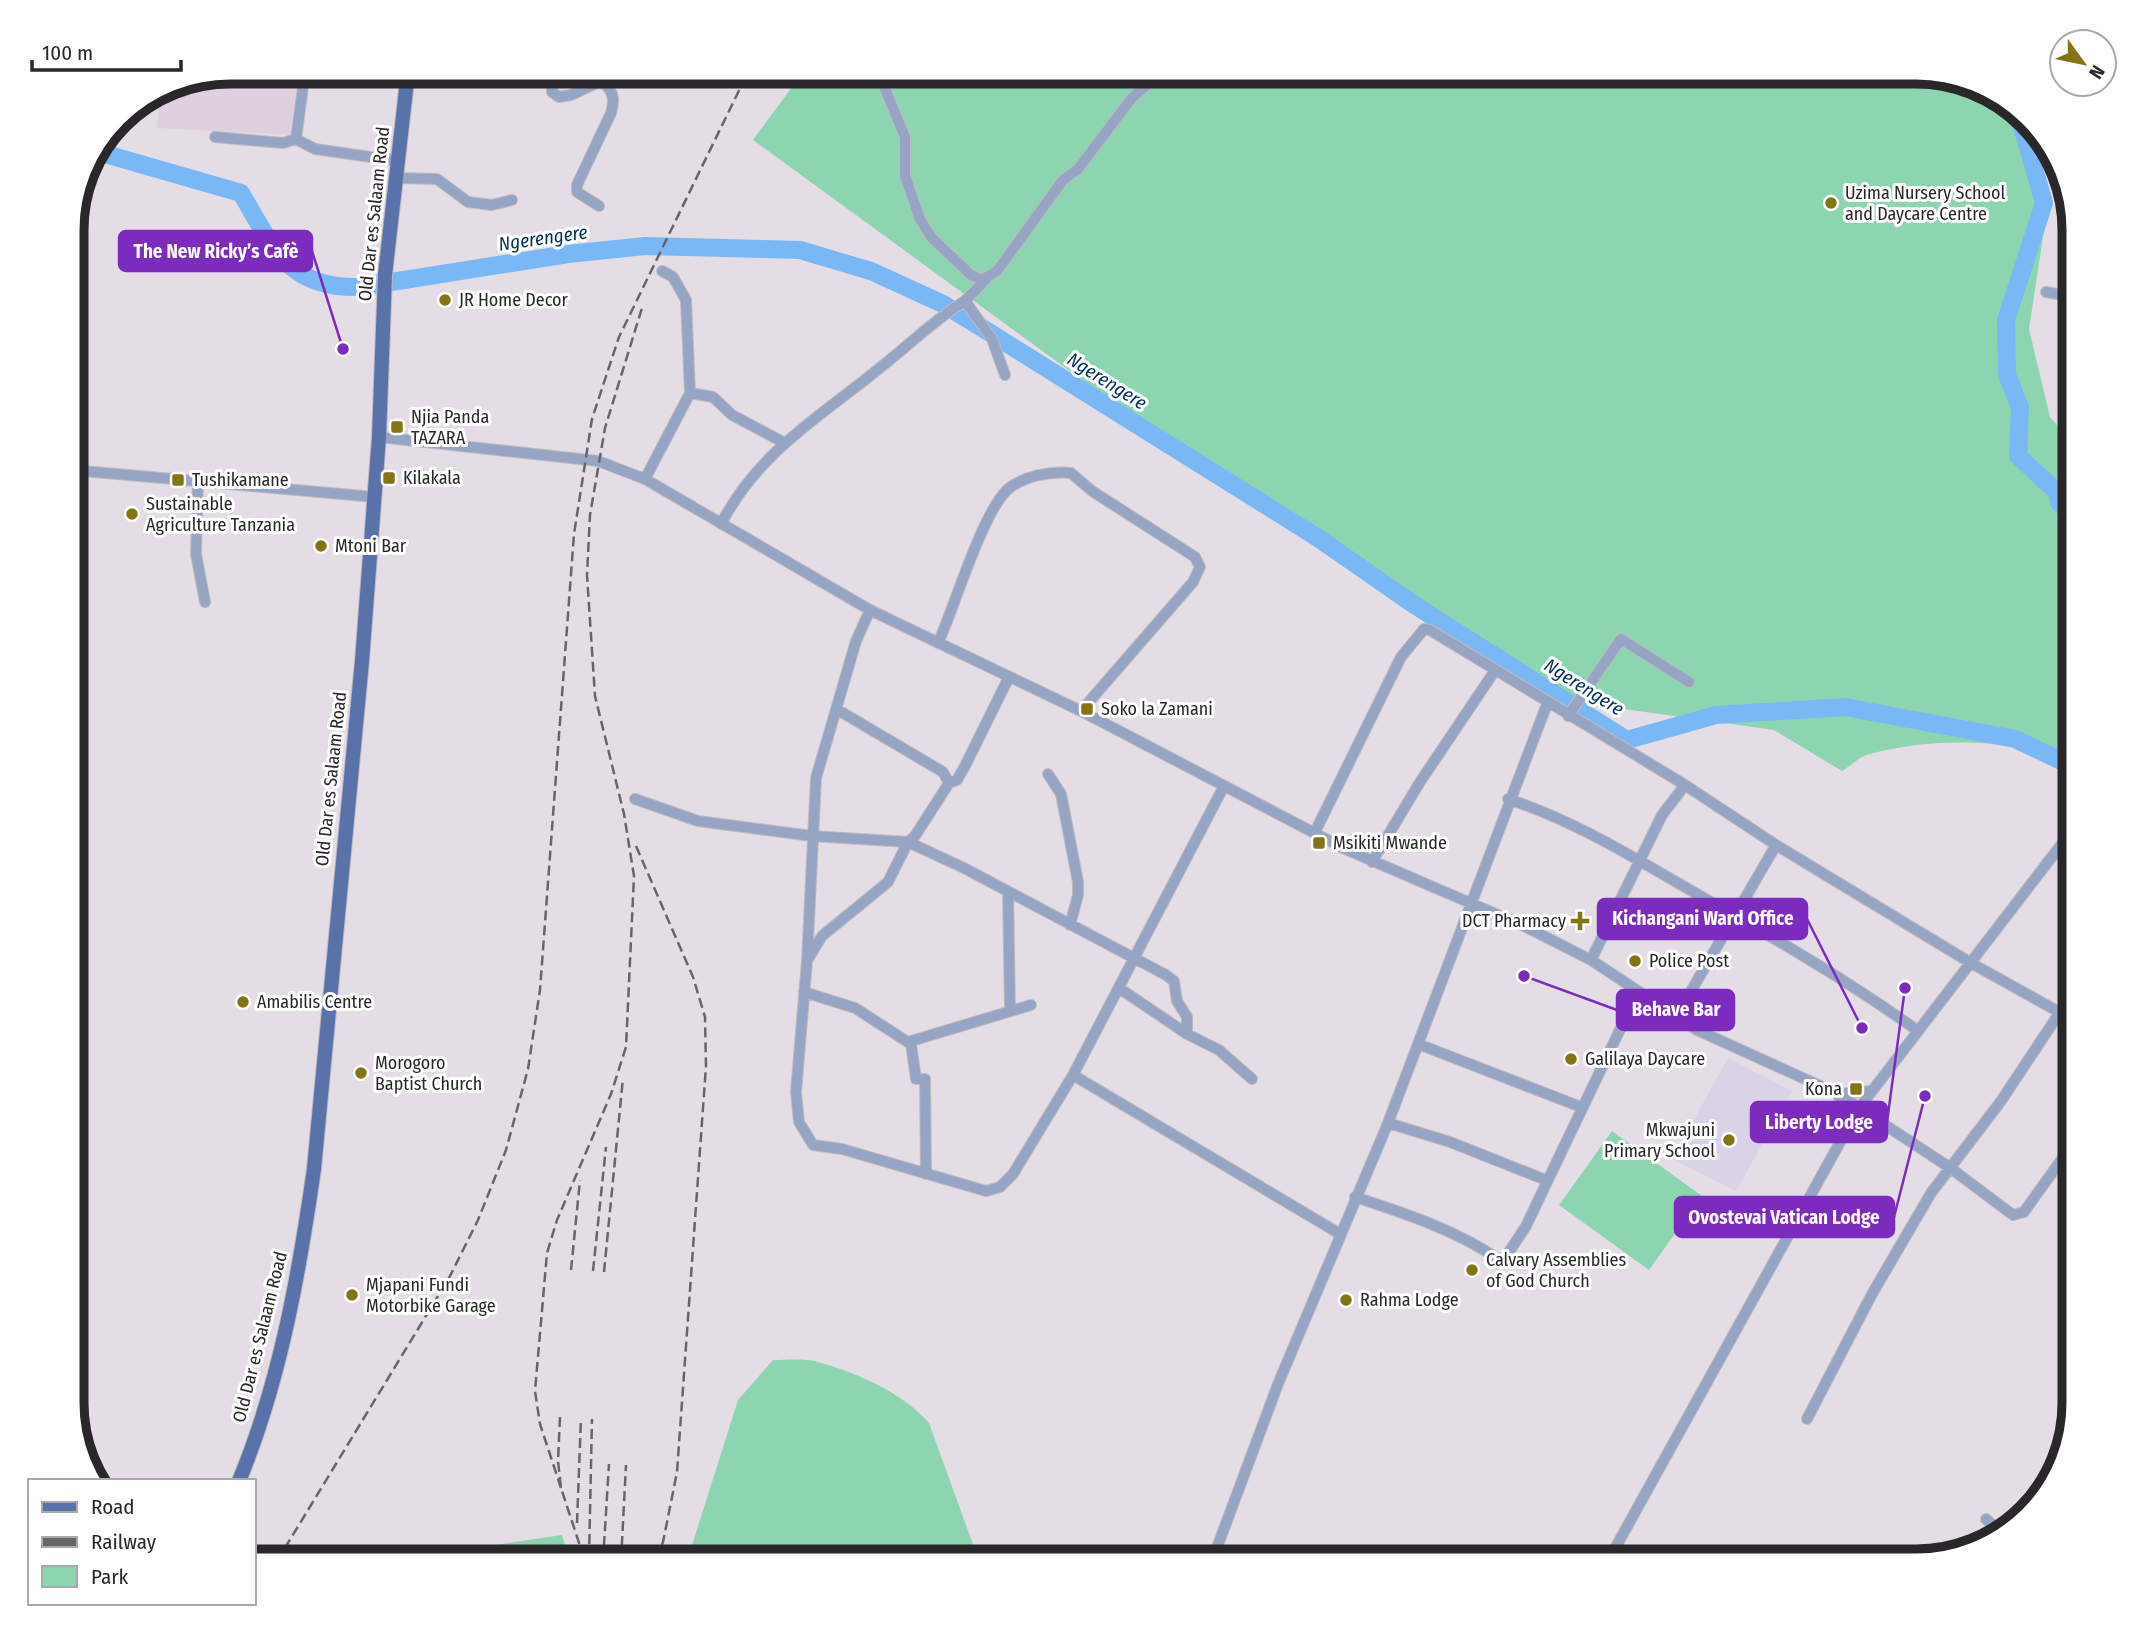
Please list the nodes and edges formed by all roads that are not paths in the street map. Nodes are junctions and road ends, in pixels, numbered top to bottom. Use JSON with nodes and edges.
{"nodes":[{"id":1,"x":303,"y":84,"type":"edge"},
{"id":2,"x":407,"y":84,"type":"edge"},
{"id":3,"x":552,"y":84,"type":"edge"},
{"id":4,"x":595,"y":84,"type":"edge"},
{"id":5,"x":602,"y":84,"type":"edge"},
{"id":6,"x":883,"y":84,"type":"edge"},
{"id":7,"x":1147,"y":84,"type":"edge"},
{"id":8,"x":215,"y":137,"type":"dead end"},
{"id":9,"x":296,"y":139,"type":"junction"},
{"id":10,"x":398,"y":161,"type":"junction"},
{"id":11,"x":397,"y":178,"type":"junction"},
{"id":12,"x":512,"y":200,"type":"dead end"},
{"id":13,"x":598,"y":206,"type":"dead end"},
{"id":14,"x":662,"y":271,"type":"dead end"},
{"id":15,"x":986,"y":279,"type":"junction"},
{"id":16,"x":2046,"y":292,"type":"dead end"},
{"id":17,"x":2062,"y":295,"type":"edge"},
{"id":18,"x":965,"y":301,"type":"junction"},
{"id":19,"x":1005,"y":375,"type":"dead end"},
{"id":20,"x":690,"y":393,"type":"junction"},
{"id":21,"x":379,"y":437,"type":"junction"},
{"id":22,"x":783,"y":442,"type":"junction"},
{"id":23,"x":84,"y":471,"type":"edge"},
{"id":24,"x":645,"y":479,"type":"junction"},
{"id":25,"x":198,"y":480,"type":"junction"},
{"id":26,"x":375,"y":497,"type":"junction"},
{"id":27,"x":721,"y":524,"type":"junction"},
{"id":28,"x":205,"y":602,"type":"dead end"},
{"id":29,"x":870,"y":610,"type":"junction"},
{"id":30,"x":938,"y":643,"type":"junction"},
{"id":31,"x":1494,"y":672,"type":"junction"},
{"id":32,"x":1009,"y":677,"type":"junction"},
{"id":33,"x":1689,"y":682,"type":"dead end"},
{"id":34,"x":1547,"y":704,"type":"junction"},
{"id":35,"x":838,"y":710,"type":"junction"},
{"id":36,"x":1081,"y":711,"type":"junction"},
{"id":37,"x":1568,"y":716,"type":"junction"},
{"id":38,"x":1048,"y":774,"type":"dead end"},
{"id":39,"x":949,"y":783,"type":"junction"},
{"id":40,"x":1685,"y":785,"type":"junction"},
{"id":41,"x":1224,"y":786,"type":"junction"},
{"id":42,"x":635,"y":799,"type":"dead end"},
{"id":43,"x":1508,"y":799,"type":"junction"},
{"id":44,"x":1315,"y":832,"type":"junction"},
{"id":45,"x":813,"y":836,"type":"junction"},
{"id":46,"x":908,"y":842,"type":"junction"},
{"id":47,"x":2062,"y":844,"type":"edge"},
{"id":48,"x":1776,"y":845,"type":"junction"},
{"id":49,"x":2058,"y":850,"type":"junction"},
{"id":50,"x":2062,"y":853,"type":"edge"},
{"id":51,"x":1638,"y":861,"type":"junction"},
{"id":52,"x":1372,"y":862,"type":"junction"},
{"id":53,"x":1008,"y":892,"type":"junction"},
{"id":54,"x":1471,"y":903,"type":"junction"},
{"id":55,"x":1734,"y":915,"type":"junction"},
{"id":56,"x":1070,"y":925,"type":"junction"},
{"id":57,"x":1136,"y":958,"type":"junction"},
{"id":58,"x":1591,"y":960,"type":"junction"},
{"id":59,"x":807,"y":961,"type":"junction"},
{"id":60,"x":1971,"y":963,"type":"junction"},
{"id":61,"x":1119,"y":988,"type":"junction"},
{"id":62,"x":804,"y":992,"type":"junction"},
{"id":63,"x":1638,"y":992,"type":"junction"},
{"id":64,"x":1031,"y":1005,"type":"dead end"},
{"id":65,"x":2062,"y":1008,"type":"edge"},
{"id":66,"x":1010,"y":1010,"type":"junction"},
{"id":67,"x":2059,"y":1012,"type":"junction"},
{"id":68,"x":1676,"y":1017,"type":"junction"},
{"id":69,"x":1918,"y":1031,"type":"junction"},
{"id":70,"x":1187,"y":1034,"type":"junction"},
{"id":71,"x":908,"y":1042,"type":"junction"},
{"id":72,"x":1419,"y":1044,"type":"junction"},
{"id":73,"x":1073,"y":1075,"type":"junction"},
{"id":74,"x":1252,"y":1079,"type":"dead end"},
{"id":75,"x":1870,"y":1091,"type":"junction"},
{"id":76,"x":1838,"y":1094,"type":"junction"},
{"id":77,"x":1581,"y":1107,"type":"junction"},
{"id":78,"x":1859,"y":1108,"type":"junction"},
{"id":79,"x":1388,"y":1123,"type":"junction"},
{"id":80,"x":1845,"y":1131,"type":"junction"},
{"id":81,"x":2062,"y":1159,"type":"edge"},
{"id":82,"x":1949,"y":1167,"type":"junction"},
{"id":83,"x":926,"y":1174,"type":"junction"},
{"id":84,"x":1546,"y":1180,"type":"junction"},
{"id":85,"x":1355,"y":1197,"type":"junction"},
{"id":86,"x":1340,"y":1234,"type":"junction"},
{"id":87,"x":1807,"y":1419,"type":"dead end"},
{"id":88,"x":240,"y":1479,"type":"edge"},
{"id":89,"x":1986,"y":1519,"type":"dead end"},
{"id":90,"x":1994,"y":1526,"type":"edge"},
{"id":91,"x":1216,"y":1549,"type":"edge"},
{"id":92,"x":1615,"y":1549,"type":"edge"}],
"edges":[{"from":1,"to":9,"type":"street"},
{"from":2,"to":10,"type":"main road","name":"Old Dar es Salaam Road"},
{"from":3,"to":4,"type":"street"},
{"from":5,"to":13,"type":"street"},
{"from":6,"to":15,"type":"street"},
{"from":7,"to":15,"type":"street"},
{"from":8,"to":9,"type":"street"},
{"from":9,"to":10,"type":"street"},
{"from":10,"to":11,"type":"main road","name":"Old Dar es Salaam Road"},
{"from":11,"to":12,"type":"street"},
{"from":11,"to":21,"type":"main road","name":"Old Dar es Salaam Road"},
{"from":14,"to":20,"type":"street"},
{"from":15,"to":18,"type":"street"},
{"from":16,"to":17,"type":"street"},
{"from":18,"to":19,"type":"street"},
{"from":18,"to":22,"type":"street"},
{"from":20,"to":22,"type":"street"},
{"from":20,"to":24,"type":"street"},
{"from":21,"to":24,"type":"street"},
{"from":21,"to":26,"type":"main road","name":"Old Dar es Salaam Road"},
{"from":22,"to":27,"type":"street"},
{"from":23,"to":25,"type":"street"},
{"from":24,"to":27,"type":"street"},
{"from":25,"to":26,"type":"street"},
{"from":25,"to":28,"type":"street"},
{"from":26,"to":88,"type":"main road","name":"Old Dar es Salaam Road"},
{"from":27,"to":29,"type":"street"},
{"from":29,"to":30,"type":"street"},
{"from":29,"to":35,"type":"street"},
{"from":30,"to":32,"type":"street"},
{"from":30,"to":36,"type":"street"},
{"from":31,"to":34,"type":"street"},
{"from":31,"to":44,"type":"street"},
{"from":31,"to":52,"type":"street"},
{"from":32,"to":36,"type":"street"},
{"from":32,"to":39,"type":"street"},
{"from":33,"to":37,"type":"street"},
{"from":34,"to":37,"type":"street"},
{"from":34,"to":43,"type":"street"},
{"from":35,"to":39,"type":"street"},
{"from":35,"to":45,"type":"street"},
{"from":36,"to":41,"type":"street"},
{"from":37,"to":40,"type":"street"},
{"from":38,"to":56,"type":"street"},
{"from":39,"to":46,"type":"street"},
{"from":40,"to":48,"type":"street"},
{"from":40,"to":51,"type":"street"},
{"from":41,"to":44,"type":"street"},
{"from":41,"to":57,"type":"street"},
{"from":42,"to":45,"type":"street"},
{"from":43,"to":51,"type":"street"},
{"from":43,"to":54,"type":"street"},
{"from":44,"to":52,"type":"street"},
{"from":45,"to":46,"type":"street"},
{"from":45,"to":59,"type":"street"},
{"from":46,"to":53,"type":"street"},
{"from":46,"to":59,"type":"street"},
{"from":47,"to":49,"type":"street"},
{"from":48,"to":55,"type":"street"},
{"from":48,"to":60,"type":"street"},
{"from":49,"to":50,"type":"street"},
{"from":49,"to":60,"type":"street"},
{"from":51,"to":55,"type":"street"},
{"from":51,"to":58,"type":"street"},
{"from":52,"to":54,"type":"street"},
{"from":53,"to":56,"type":"street"},
{"from":53,"to":66,"type":"street"},
{"from":54,"to":58,"type":"street"},
{"from":54,"to":72,"type":"street"},
{"from":55,"to":68,"type":"street"},
{"from":55,"to":69,"type":"street"},
{"from":56,"to":57,"type":"street"},
{"from":57,"to":61,"type":"street"},
{"from":57,"to":70,"type":"street"},
{"from":58,"to":63,"type":"street"},
{"from":59,"to":62,"type":"street"},
{"from":60,"to":67,"type":"street"},
{"from":60,"to":69,"type":"street"},
{"from":61,"to":70,"type":"street"},
{"from":61,"to":73,"type":"street"},
{"from":62,"to":71,"type":"street"},
{"from":62,"to":83,"type":"street"},
{"from":63,"to":68,"type":"street"},
{"from":63,"to":77,"type":"street"},
{"from":64,"to":66,"type":"street"},
{"from":65,"to":67,"type":"street"},
{"from":66,"to":71,"type":"street"},
{"from":67,"to":82,"type":"street"},
{"from":68,"to":76,"type":"street"},
{"from":69,"to":75,"type":"street"},
{"from":70,"to":74,"type":"street"},
{"from":71,"to":83,"type":"street"},
{"from":72,"to":77,"type":"street"},
{"from":72,"to":79,"type":"street"},
{"from":73,"to":83,"type":"street"},
{"from":73,"to":86,"type":"street"},
{"from":75,"to":76,"type":"street"},
{"from":75,"to":78,"type":"street"},
{"from":76,"to":78,"type":"street"},
{"from":76,"to":80,"type":"street"},
{"from":77,"to":84,"type":"street"},
{"from":78,"to":80,"type":"street"},
{"from":78,"to":82,"type":"street"},
{"from":79,"to":84,"type":"street"},
{"from":79,"to":85,"type":"street"},
{"from":80,"to":92,"type":"street"},
{"from":81,"to":82,"type":"street"},
{"from":82,"to":87,"type":"street"},
{"from":84,"to":85,"type":"street"},
{"from":85,"to":86,"type":"street"},
{"from":86,"to":91,"type":"street"},
{"from":89,"to":90,"type":"street"}]}
